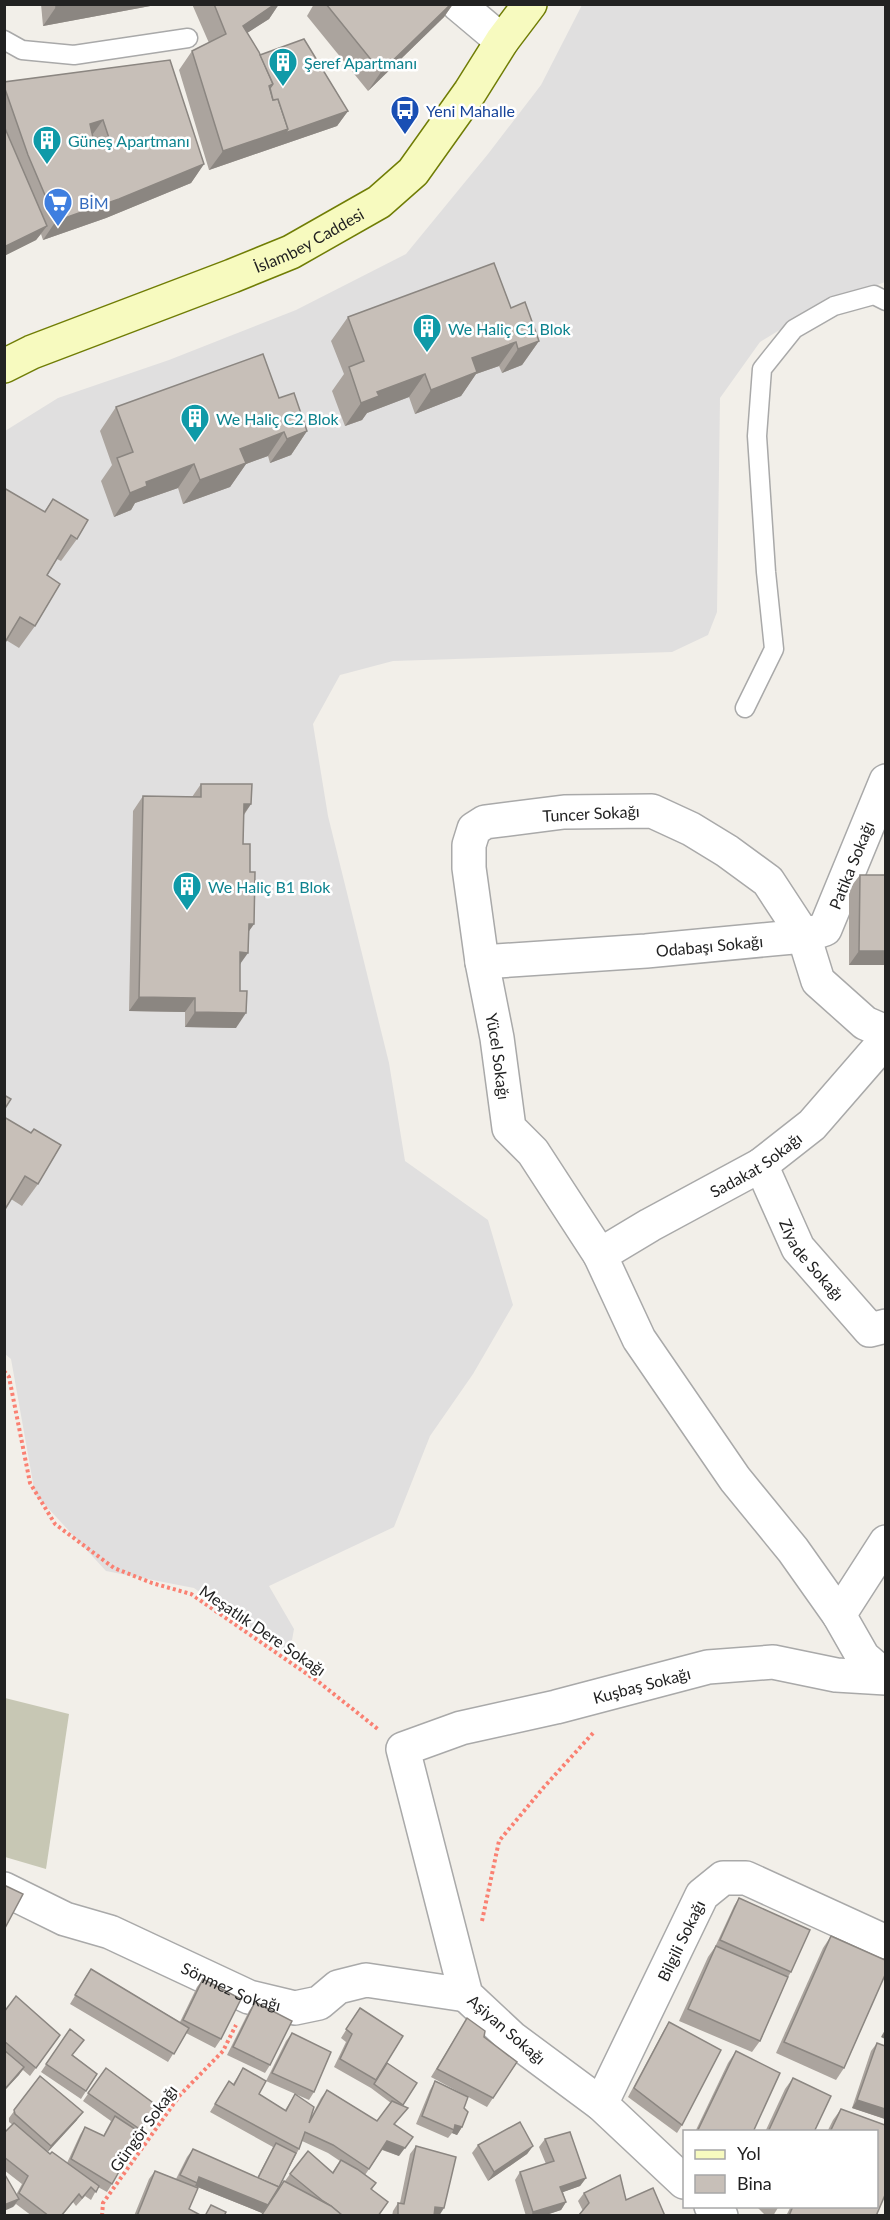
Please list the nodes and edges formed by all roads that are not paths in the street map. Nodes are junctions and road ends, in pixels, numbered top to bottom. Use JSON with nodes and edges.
{"nodes":[{"id":1,"x":459,"y":4,"type":"edge"},
{"id":2,"x":530,"y":4,"type":"edge"},
{"id":3,"x":188,"y":38,"type":"dead end"},
{"id":4,"x":4,"y":39,"type":"edge"},
{"id":5,"x":502,"y":41,"type":"junction"},
{"id":6,"x":885,"y":301,"type":"edge"},
{"id":7,"x":4,"y":366,"type":"edge"},
{"id":8,"x":745,"y":708,"type":"dead end"},
{"id":9,"x":885,"y":781,"type":"edge"},
{"id":10,"x":474,"y":829,"type":"joint"},
{"id":11,"x":804,"y":936,"type":"junction"},
{"id":12,"x":482,"y":962,"type":"junction"},
{"id":13,"x":885,"y":1032,"type":"edge"},
{"id":14,"x":885,"y":1044,"type":"edge"},
{"id":15,"x":761,"y":1165,"type":"junction"},
{"id":16,"x":600,"y":1255,"type":"junction"},
{"id":17,"x":885,"y":1326,"type":"edge"},
{"id":18,"x":885,"y":1542,"type":"edge"},
{"id":19,"x":839,"y":1615,"type":"junction"},
{"id":20,"x":885,"y":1677,"type":"edge"},
{"id":21,"x":402,"y":1749,"type":"joint"},
{"id":22,"x":4,"y":1889,"type":"edge"},
{"id":23,"x":885,"y":1942,"type":"edge"},
{"id":24,"x":466,"y":1995,"type":"junction"},
{"id":25,"x":601,"y":2104,"type":"junction"},
{"id":26,"x":683,"y":2181,"type":"edge"}],
"edges":[{"from":1,"to":5,"type":"street"},
{"from":2,"to":5,"type":"main road","name":"İslambey Caddesi"},
{"from":3,"to":4,"type":"lane"},
{"from":5,"to":7,"type":"main road","name":"İslambey Caddesi"},
{"from":6,"to":8,"type":"lane"},
{"from":9,"to":11,"type":"street","name":"Patika Sokağı"},
{"from":10,"to":11,"type":"street","name":"Tuncer Sokağı"},
{"from":10,"to":12,"type":"street","name":"Yücel Sokağı"},
{"from":11,"to":12,"type":"street","name":"Odabaşı Sokağı"},
{"from":11,"to":13,"type":"street"},
{"from":12,"to":16,"type":"street","name":"Yücel Sokağı"},
{"from":14,"to":15,"type":"street","name":"Sadakat Sokağı"},
{"from":15,"to":16,"type":"street","name":"Sadakat Sokağı"},
{"from":15,"to":17,"type":"street","name":"Ziyade Sokağı"},
{"from":16,"to":19,"type":"street","name":"Yücel Sokağı"},
{"from":18,"to":19,"type":"street"},
{"from":19,"to":20,"type":"street","name":"Yücel Sokağı"},
{"from":20,"to":21,"type":"street","name":"Kuşbaş Sokağı"},
{"from":21,"to":24,"type":"street","name":"Aşiyan Sokağı"},
{"from":22,"to":24,"type":"street","name":"Sönmez Sokağı"},
{"from":23,"to":25,"type":"street","name":"Bilgili Sokağı"},
{"from":24,"to":25,"type":"street","name":"Aşiyan Sokağı"},
{"from":25,"to":26,"type":"street","name":"Aşiyan Sokağı"}]}
